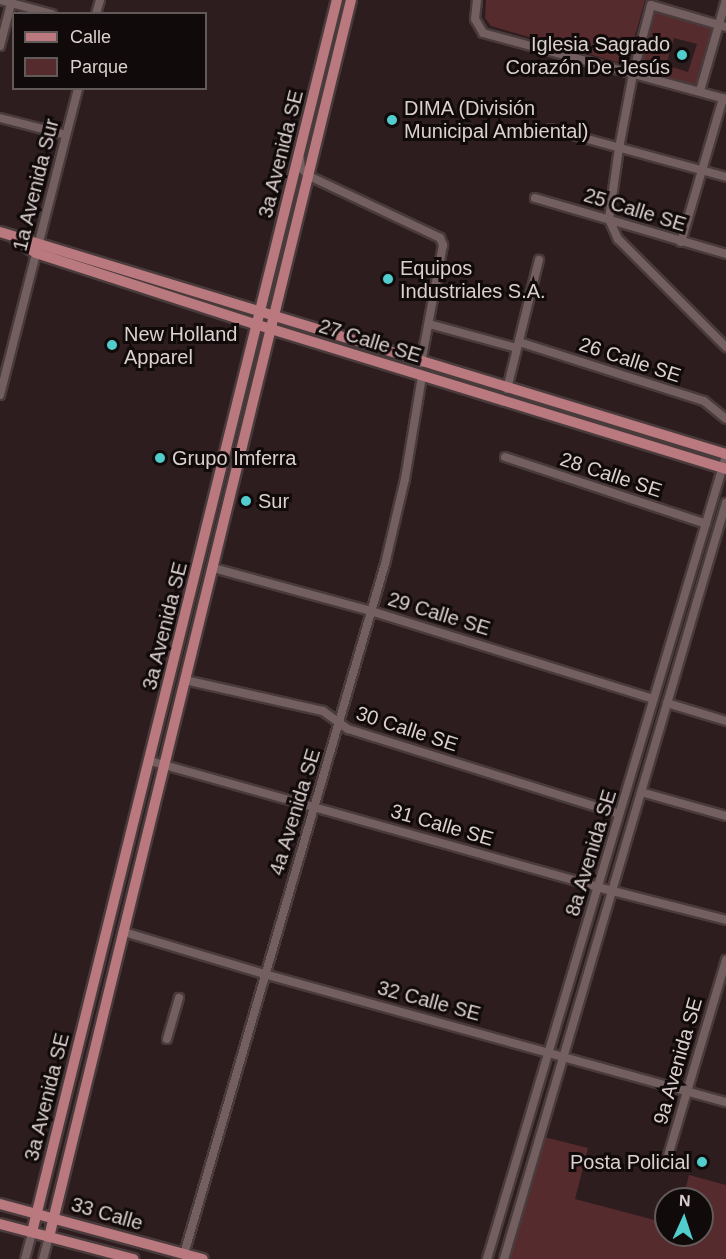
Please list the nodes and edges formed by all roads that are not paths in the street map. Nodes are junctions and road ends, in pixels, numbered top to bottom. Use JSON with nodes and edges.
{"nodes":[{"id":1,"x":0,"y":0,"type":"edge"},
{"id":2,"x":337,"y":0,"type":"edge"},
{"id":3,"x":351,"y":0,"type":"edge"},
{"id":4,"x":477,"y":0,"type":"edge"},
{"id":5,"x":726,"y":0,"type":"edge"},
{"id":6,"x":12,"y":2,"type":"edge"},
{"id":7,"x":45,"y":12,"type":"edge"},
{"id":8,"x":722,"y":26,"type":"edge"},
{"id":9,"x":0,"y":46,"type":"edge"},
{"id":10,"x":633,"y":74,"type":"junction"},
{"id":11,"x":77,"y":90,"type":"edge"},
{"id":12,"x":700,"y":91,"type":"junction"},
{"id":13,"x":725,"y":99,"type":"edge"},
{"id":14,"x":0,"y":118,"type":"edge"},
{"id":15,"x":550,"y":129,"type":"dead end"},
{"id":16,"x":66,"y":135,"type":"junction"},
{"id":17,"x":619,"y":148,"type":"junction"},
{"id":18,"x":300,"y":152,"type":"junction"},
{"id":19,"x":701,"y":169,"type":"junction"},
{"id":20,"x":309,"y":176,"type":"junction"},
{"id":21,"x":726,"y":177,"type":"edge"},
{"id":22,"x":535,"y":198,"type":"dead end"},
{"id":23,"x":609,"y":219,"type":"junction"},
{"id":24,"x":5,"y":234,"type":"edge"},
{"id":25,"x":681,"y":242,"type":"junction"},
{"id":26,"x":38,"y":248,"type":"junction"},
{"id":27,"x":726,"y":254,"type":"edge"},
{"id":28,"x":539,"y":260,"type":"dead end"},
{"id":29,"x":261,"y":313,"type":"junction"},
{"id":30,"x":275,"y":317,"type":"junction"},
{"id":31,"x":429,"y":324,"type":"junction"},
{"id":32,"x":258,"y":325,"type":"junction"},
{"id":33,"x":272,"y":330,"type":"junction"},
{"id":34,"x":518,"y":345,"type":"junction"},
{"id":35,"x":726,"y":347,"type":"edge"},
{"id":36,"x":0,"y":349,"type":"edge"},
{"id":37,"x":11,"y":352,"type":"junction"},
{"id":38,"x":421,"y":363,"type":"junction"},
{"id":39,"x":422,"y":376,"type":"junction"},
{"id":40,"x":507,"y":389,"type":"junction"},
{"id":41,"x":0,"y":395,"type":"edge"},
{"id":42,"x":726,"y":418,"type":"edge"},
{"id":43,"x":726,"y":455,"type":"edge"},
{"id":44,"x":505,"y":458,"type":"dead end"},
{"id":45,"x":724,"y":468,"type":"edge"},
{"id":46,"x":726,"y":503,"type":"edge"},
{"id":47,"x":706,"y":524,"type":"junction"},
{"id":48,"x":722,"y":531,"type":"edge"},
{"id":49,"x":213,"y":568,"type":"junction"},
{"id":50,"x":371,"y":611,"type":"junction"},
{"id":51,"x":185,"y":680,"type":"junction"},
{"id":52,"x":654,"y":699,"type":"junction"},
{"id":53,"x":667,"y":703,"type":"junction"},
{"id":54,"x":726,"y":721,"type":"edge"},
{"id":55,"x":340,"y":722,"type":"junction"},
{"id":56,"x":150,"y":761,"type":"junction"},
{"id":57,"x":165,"y":765,"type":"junction"},
{"id":58,"x":641,"y":792,"type":"junction"},
{"id":59,"x":314,"y":805,"type":"junction"},
{"id":60,"x":619,"y":814,"type":"junction"},
{"id":61,"x":726,"y":816,"type":"edge"},
{"id":62,"x":597,"y":887,"type":"junction"},
{"id":63,"x":612,"y":891,"type":"junction"},
{"id":64,"x":726,"y":920,"type":"edge"},
{"id":65,"x":124,"y":932,"type":"junction"},
{"id":66,"x":725,"y":963,"type":"edge"},
{"id":67,"x":264,"y":974,"type":"junction"},
{"id":68,"x":179,"y":998,"type":"dead end"},
{"id":69,"x":167,"y":1039,"type":"dead end"},
{"id":70,"x":549,"y":1051,"type":"junction"},
{"id":71,"x":564,"y":1056,"type":"junction"},
{"id":72,"x":687,"y":1090,"type":"junction"},
{"id":73,"x":726,"y":1102,"type":"edge"},
{"id":74,"x":665,"y":1166,"type":"dead end"},
{"id":75,"x":0,"y":1204,"type":"edge"},
{"id":76,"x":36,"y":1213,"type":"junction"},
{"id":77,"x":53,"y":1218,"type":"junction"},
{"id":78,"x":0,"y":1224,"type":"edge"},
{"id":79,"x":32,"y":1232,"type":"junction"},
{"id":80,"x":49,"y":1237,"type":"junction"},
{"id":81,"x":184,"y":1254,"type":"junction"},
{"id":82,"x":25,"y":1259,"type":"edge"},
{"id":83,"x":43,"y":1259,"type":"edge"},
{"id":84,"x":133,"y":1259,"type":"edge"},
{"id":85,"x":203,"y":1259,"type":"edge"},
{"id":86,"x":487,"y":1259,"type":"edge"},
{"id":87,"x":504,"y":1259,"type":"edge"}],
"edges":[{"from":1,"to":6,"type":"street"},
{"from":2,"to":18,"type":"main road","name":"3a Avenida SE"},
{"from":3,"to":20,"type":"main road","name":"3a Avenida SE"},
{"from":4,"to":10,"type":"street"},
{"from":5,"to":8,"type":"street"},
{"from":6,"to":7,"type":"street"},
{"from":6,"to":9,"type":"street"},
{"from":8,"to":10,"type":"street"},
{"from":8,"to":12,"type":"street"},
{"from":10,"to":12,"type":"street"},
{"from":10,"to":17,"type":"street"},
{"from":11,"to":16,"type":"street","name":"1a Avenida Sur"},
{"from":12,"to":13,"type":"street"},
{"from":13,"to":19,"type":"street"},
{"from":14,"to":16,"type":"street"},
{"from":15,"to":17,"type":"street"},
{"from":16,"to":26,"type":"street","name":"1a Avenida Sur"},
{"from":17,"to":19,"type":"street"},
{"from":17,"to":23,"type":"street"},
{"from":18,"to":20,"type":"street"},
{"from":18,"to":29,"type":"main road","name":"3a Avenida SE"},
{"from":19,"to":21,"type":"street"},
{"from":19,"to":25,"type":"street"},
{"from":20,"to":30,"type":"main road","name":"3a Avenida SE"},
{"from":20,"to":31,"type":"street"},
{"from":22,"to":23,"type":"street","name":"25 Calle SE"},
{"from":23,"to":25,"type":"street","name":"25 Calle SE"},
{"from":23,"to":35,"type":"street"},
{"from":24,"to":26,"type":"main road","name":"27 Calle SE"},
{"from":25,"to":27,"type":"street","name":"25 Calle SE"},
{"from":26,"to":29,"type":"main road","name":"27 Calle SE"},
{"from":26,"to":32,"type":"main road","name":"27 Calle SE"},
{"from":26,"to":37,"type":"street","name":"1a Avenida Sur"},
{"from":28,"to":34,"type":"street"},
{"from":29,"to":30,"type":"main road","name":"27 Calle SE"},
{"from":29,"to":32,"type":"main road","name":"3a Avenida SE"},
{"from":30,"to":33,"type":"main road","name":"3a Avenida SE"},
{"from":30,"to":38,"type":"main road","name":"27 Calle SE"},
{"from":31,"to":34,"type":"street","name":"26 Calle SE"},
{"from":31,"to":38,"type":"street"},
{"from":32,"to":33,"type":"main road","name":"27 Calle SE"},
{"from":32,"to":56,"type":"main road","name":"3a Avenida SE"},
{"from":33,"to":39,"type":"main road","name":"27 Calle SE"},
{"from":33,"to":49,"type":"main road","name":"3a Avenida SE"},
{"from":34,"to":40,"type":"street"},
{"from":34,"to":42,"type":"street","name":"26 Calle SE"},
{"from":36,"to":37,"type":"street"},
{"from":37,"to":41,"type":"street","name":"1a Avenida Sur"},
{"from":38,"to":40,"type":"main road","name":"27 Calle SE"},
{"from":39,"to":45,"type":"main road","name":"27 Calle SE"},
{"from":39,"to":50,"type":"street","name":"4a Avenida SE"},
{"from":40,"to":43,"type":"main road","name":"27 Calle SE"},
{"from":43,"to":45,"type":"street","name":"8a Avenida SE"},
{"from":44,"to":47,"type":"street","name":"28 Calle SE"},
{"from":45,"to":47,"type":"street","name":"8a Avenida SE"},
{"from":46,"to":48,"type":"street","name":"8a Avenida SE"},
{"from":47,"to":52,"type":"street","name":"8a Avenida SE"},
{"from":48,"to":53,"type":"street","name":"8a Avenida SE"},
{"from":49,"to":50,"type":"street","name":"29 Calle SE"},
{"from":49,"to":51,"type":"main road","name":"3a Avenida SE"},
{"from":50,"to":52,"type":"street","name":"29 Calle SE"},
{"from":50,"to":55,"type":"street","name":"4a Avenida SE"},
{"from":51,"to":55,"type":"street","name":"30 Calle SE"},
{"from":51,"to":57,"type":"main road","name":"3a Avenida SE"},
{"from":52,"to":60,"type":"street","name":"8a Avenida SE"},
{"from":53,"to":54,"type":"street"},
{"from":53,"to":58,"type":"street","name":"8a Avenida SE"},
{"from":55,"to":59,"type":"street","name":"4a Avenida SE"},
{"from":55,"to":60,"type":"street","name":"30 Calle SE"},
{"from":56,"to":57,"type":"street","name":"31 Calle SE"},
{"from":56,"to":76,"type":"main road","name":"3a Avenida SE"},
{"from":57,"to":59,"type":"street","name":"31 Calle SE"},
{"from":57,"to":65,"type":"main road","name":"3a Avenida SE"},
{"from":58,"to":61,"type":"street"},
{"from":58,"to":63,"type":"street","name":"8a Avenida SE"},
{"from":59,"to":62,"type":"street","name":"31 Calle SE"},
{"from":59,"to":67,"type":"street","name":"4a Avenida SE"},
{"from":60,"to":62,"type":"street","name":"8a Avenida SE"},
{"from":62,"to":63,"type":"street","name":"31 Calle SE"},
{"from":62,"to":70,"type":"street","name":"8a Avenida SE"},
{"from":63,"to":64,"type":"street","name":"31 Calle SE"},
{"from":63,"to":71,"type":"street","name":"8a Avenida SE"},
{"from":65,"to":67,"type":"street","name":"32 Calle SE"},
{"from":65,"to":77,"type":"main road","name":"3a Avenida SE"},
{"from":66,"to":72,"type":"street","name":"9a Avenida SE"},
{"from":67,"to":70,"type":"street","name":"32 Calle SE"},
{"from":67,"to":81,"type":"street","name":"4a Avenida SE"},
{"from":68,"to":69,"type":"street"},
{"from":70,"to":71,"type":"street","name":"32 Calle SE"},
{"from":70,"to":86,"type":"street","name":"8a Avenida SE"},
{"from":71,"to":72,"type":"street","name":"32 Calle SE"},
{"from":71,"to":87,"type":"street","name":"8a Avenida SE"},
{"from":72,"to":73,"type":"street","name":"32 Calle SE"},
{"from":72,"to":74,"type":"street","name":"9a Avenida SE"},
{"from":75,"to":76,"type":"main road","name":"33 Calle"},
{"from":76,"to":77,"type":"main road","name":"33 Calle"},
{"from":76,"to":79,"type":"main road","name":"3a Avenida SE"},
{"from":77,"to":80,"type":"main road","name":"3a Avenida SE"},
{"from":77,"to":81,"type":"main road","name":"33 Calle"},
{"from":78,"to":79,"type":"main road","name":"33 Calle"},
{"from":79,"to":80,"type":"main road","name":"33 Calle"},
{"from":79,"to":82,"type":"street","name":"3a Avenida SE"},
{"from":80,"to":83,"type":"street","name":"3a Avenida SE"},
{"from":80,"to":84,"type":"main road","name":"33 Calle"},
{"from":81,"to":85,"type":"main road","name":"33 Calle"}]}
